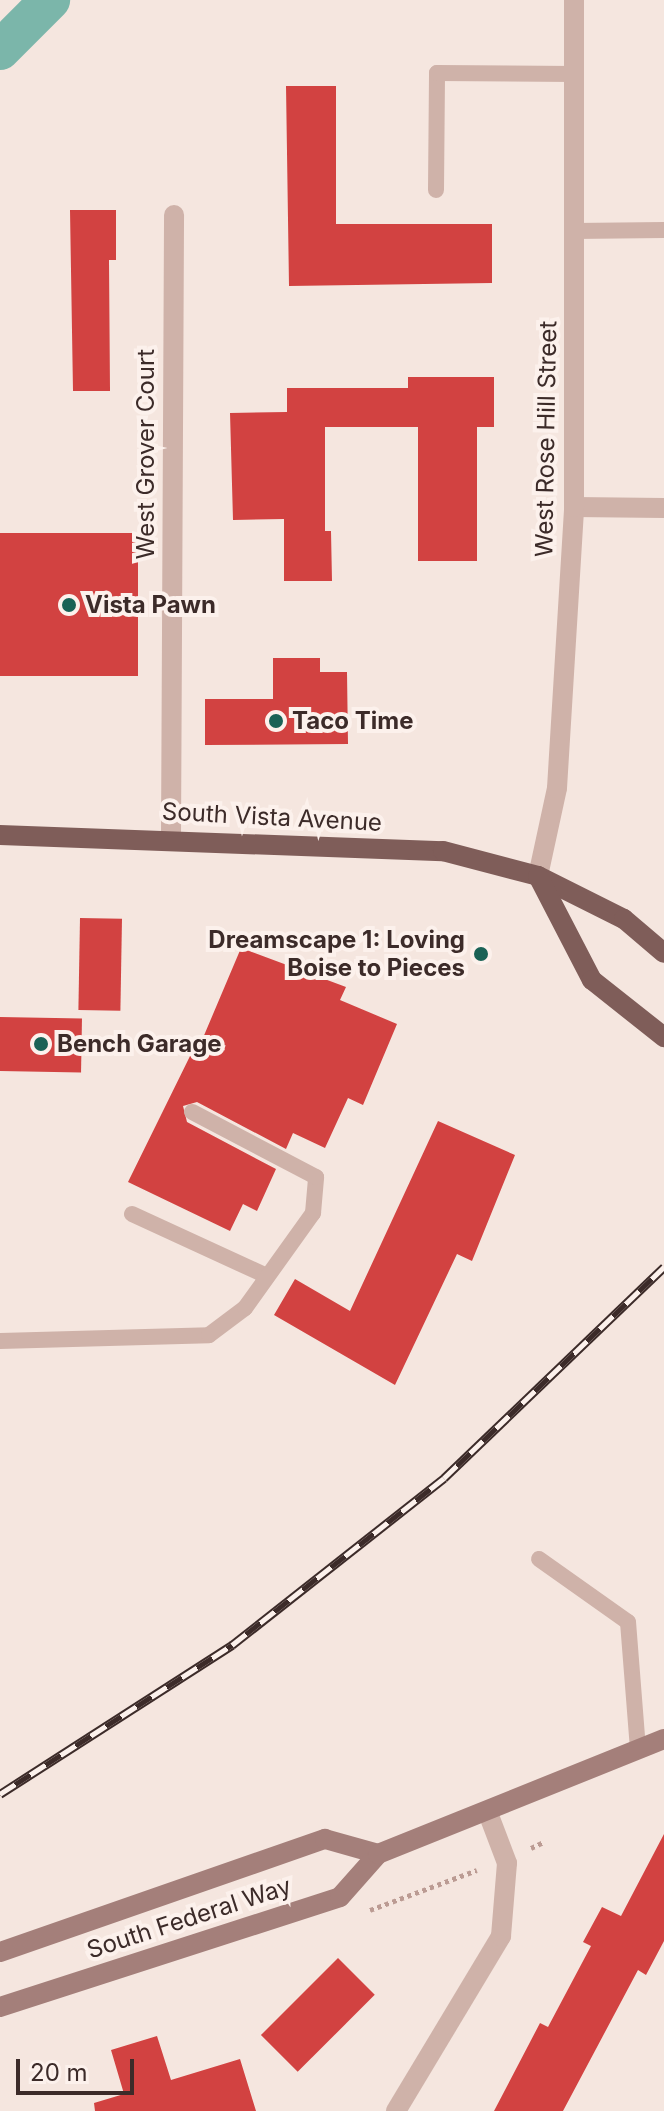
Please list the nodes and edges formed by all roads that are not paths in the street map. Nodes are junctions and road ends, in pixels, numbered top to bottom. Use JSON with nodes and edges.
{"nodes":[{"id":1,"x":574,"y":0,"type":"edge"},
{"id":2,"x":574,"y":74,"type":"junction"},
{"id":3,"x":436,"y":190,"type":"dead end"},
{"id":4,"x":174,"y":215,"type":"dead end"},
{"id":5,"x":664,"y":230,"type":"edge"},
{"id":6,"x":574,"y":231,"type":"junction"},
{"id":7,"x":574,"y":507,"type":"junction"},
{"id":8,"x":664,"y":508,"type":"edge"},
{"id":9,"x":0,"y":835,"type":"edge"},
{"id":10,"x":171,"y":837,"type":"junction"},
{"id":11,"x":538,"y":876,"type":"junction"},
{"id":12,"x":664,"y":953,"type":"edge"},
{"id":13,"x":664,"y":1037,"type":"edge"},
{"id":14,"x":192,"y":1112,"type":"dead end"},
{"id":15,"x":132,"y":1214,"type":"dead end"},
{"id":16,"x":267,"y":1276,"type":"junction"},
{"id":17,"x":0,"y":1341,"type":"edge"},
{"id":18,"x":539,"y":1559,"type":"dead end"},
{"id":19,"x":664,"y":1739,"type":"edge"},
{"id":20,"x":638,"y":1749,"type":"junction"},
{"id":21,"x":488,"y":1813,"type":"junction"},
{"id":22,"x":378,"y":1854,"type":"junction"},
{"id":23,"x":0,"y":1952,"type":"edge"},
{"id":24,"x":0,"y":2007,"type":"edge"},
{"id":25,"x":396,"y":2111,"type":"edge"}],
"edges":[{"from":1,"to":2,"type":"street","name":"West Rose Hill Street"},
{"from":2,"to":3,"type":"lane"},
{"from":2,"to":6,"type":"street","name":"West Rose Hill Street"},
{"from":4,"to":10,"type":"street","name":"West Grover Court"},
{"from":5,"to":6,"type":"lane"},
{"from":6,"to":7,"type":"street","name":"West Rose Hill Street"},
{"from":7,"to":8,"type":"street"},
{"from":7,"to":11,"type":"street","name":"West Rose Hill Street"},
{"from":9,"to":10,"type":"main road","name":"South Vista Avenue"},
{"from":10,"to":11,"type":"main road","name":"South Vista Avenue"},
{"from":11,"to":12,"type":"main road","name":"South Vista Avenue"},
{"from":11,"to":13,"type":"main road"},
{"from":14,"to":16,"type":"lane"},
{"from":15,"to":16,"type":"lane"},
{"from":16,"to":17,"type":"lane"},
{"from":18,"to":20,"type":"lane"},
{"from":19,"to":20,"type":"main road","name":"South Federal Way"},
{"from":20,"to":21,"type":"main road","name":"South Federal Way"},
{"from":21,"to":22,"type":"main road","name":"South Federal Way"},
{"from":21,"to":25,"type":"street"},
{"from":22,"to":23,"type":"main road","name":"South Federal Way"},
{"from":22,"to":24,"type":"main road","name":"South Federal Way"}]}
